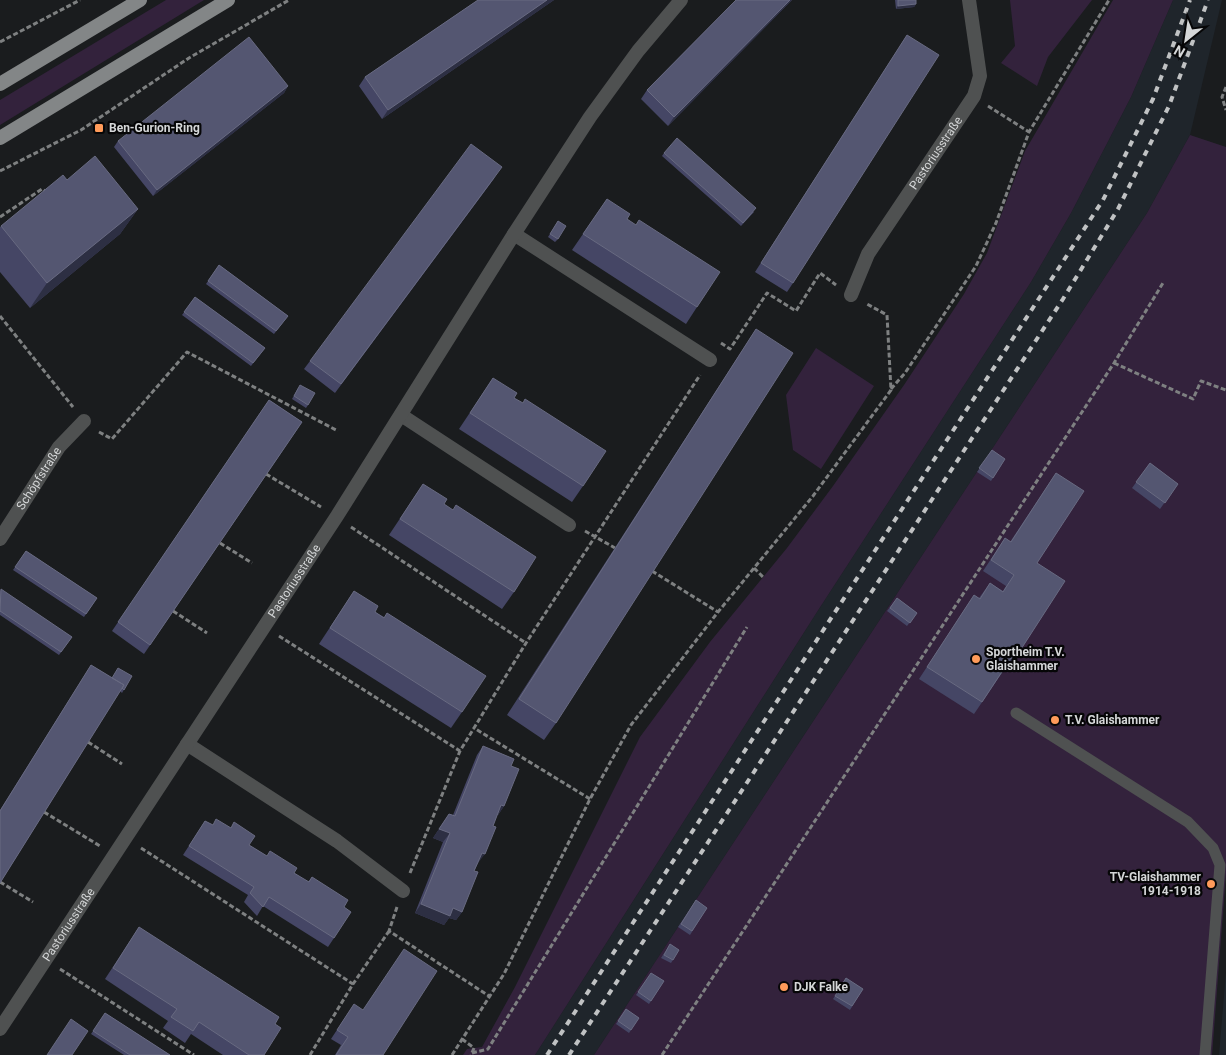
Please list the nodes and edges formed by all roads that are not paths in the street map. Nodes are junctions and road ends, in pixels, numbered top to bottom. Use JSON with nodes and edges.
{"nodes":[{"id":1,"x":140,"y":0,"type":"edge"},
{"id":2,"x":228,"y":0,"type":"edge"},
{"id":3,"x":681,"y":0,"type":"edge"},
{"id":4,"x":970,"y":0,"type":"edge"},
{"id":5,"x":0,"y":84,"type":"edge"},
{"id":6,"x":0,"y":138,"type":"edge"},
{"id":7,"x":514,"y":234,"type":"junction"},
{"id":8,"x":851,"y":295,"type":"road end"},
{"id":9,"x":710,"y":360,"type":"road end"},
{"id":10,"x":401,"y":415,"type":"junction"},
{"id":11,"x":84,"y":421,"type":"road end"},
{"id":12,"x":570,"y":525,"type":"road end"},
{"id":13,"x":0,"y":539,"type":"edge"},
{"id":14,"x":1016,"y":713,"type":"dead end"},
{"id":15,"x":187,"y":744,"type":"junction"},
{"id":16,"x":403,"y":891,"type":"road end"},
{"id":17,"x":0,"y":1029,"type":"edge"},
{"id":18,"x":1205,"y":1055,"type":"edge"}],
"edges":[{"from":1,"to":5,"type":"main road"},
{"from":2,"to":6,"type":"main road"},
{"from":3,"to":7,"type":"street","name":"Pastoriusstraße"},
{"from":4,"to":8,"type":"street","name":"Pastoriusstraße"},
{"from":7,"to":9,"type":"street"},
{"from":7,"to":10,"type":"street","name":"Pastoriusstraße"},
{"from":10,"to":12,"type":"street"},
{"from":10,"to":15,"type":"street","name":"Pastoriusstraße"},
{"from":11,"to":13,"type":"street","name":"Schöpfstraße"},
{"from":14,"to":18,"type":"lane"},
{"from":15,"to":16,"type":"street"},
{"from":15,"to":17,"type":"street","name":"Pastoriusstraße"}]}
